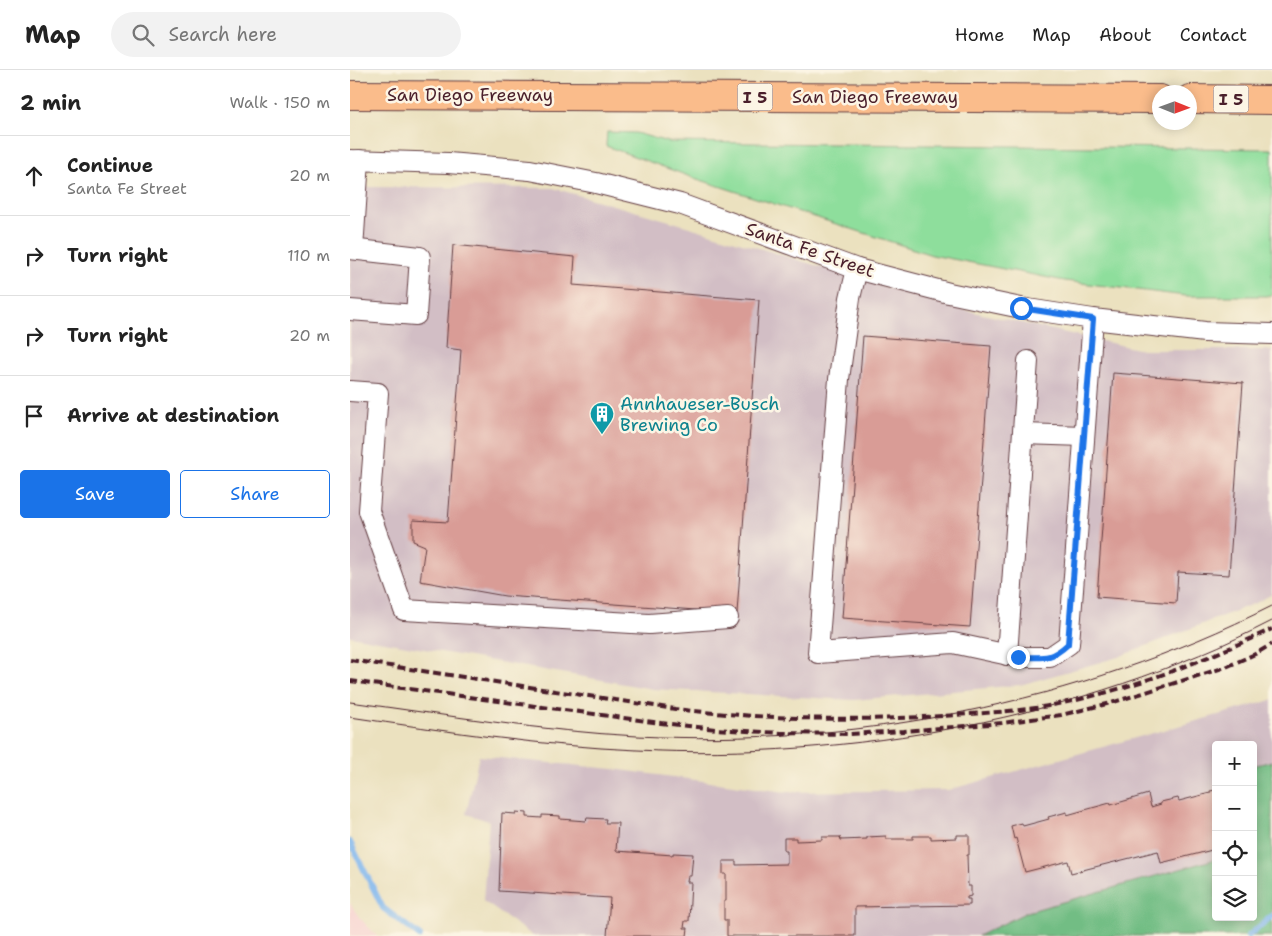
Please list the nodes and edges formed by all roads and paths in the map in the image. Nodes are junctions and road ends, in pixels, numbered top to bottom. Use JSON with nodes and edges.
{"nodes":[{"id":1,"x":350,"y":95,"type":"edge"},
{"id":2,"x":1152,"y":99,"type":"edge"},
{"id":3,"x":1197,"y":99,"type":"edge"},
{"id":4,"x":1272,"y":100,"type":"edge"},
{"id":5,"x":354,"y":160,"type":"edge"},
{"id":6,"x":351,"y":249,"type":"edge"},
{"id":7,"x":857,"y":269,"type":"junction"},
{"id":8,"x":350,"y":310,"type":"edge"},
{"id":9,"x":1093,"y":319,"type":"junction"},
{"id":10,"x":1272,"y":334,"type":"edge"},
{"id":11,"x":1028,"y":361,"type":"dead end"},
{"id":12,"x":350,"y":391,"type":"edge"},
{"id":13,"x":1023,"y":434,"type":"junction"},
{"id":14,"x":1084,"y":436,"type":"junction"},
{"id":15,"x":728,"y":618,"type":"dead end"},
{"id":16,"x":1007,"y":655,"type":"junction"}],
"edges":[{"from":1,"to":2,"type":"highway","name":"San Diego Freeway","number":"I 5"},
{"from":3,"to":4,"type":"highway","number":"I 5"},
{"from":5,"to":6,"type":"street"},
{"from":5,"to":7,"type":"street","name":"Santa Fe Street"},
{"from":6,"to":8,"type":"street"},
{"from":7,"to":9,"type":"street","name":"Santa Fe Street"},
{"from":7,"to":16,"type":"street"},
{"from":9,"to":10,"type":"street","name":"Santa Fe Street"},
{"from":9,"to":14,"type":"street"},
{"from":11,"to":13,"type":"street"},
{"from":12,"to":15,"type":"street"},
{"from":13,"to":14,"type":"street"},
{"from":13,"to":16,"type":"street"},
{"from":14,"to":16,"type":"street"}]}
